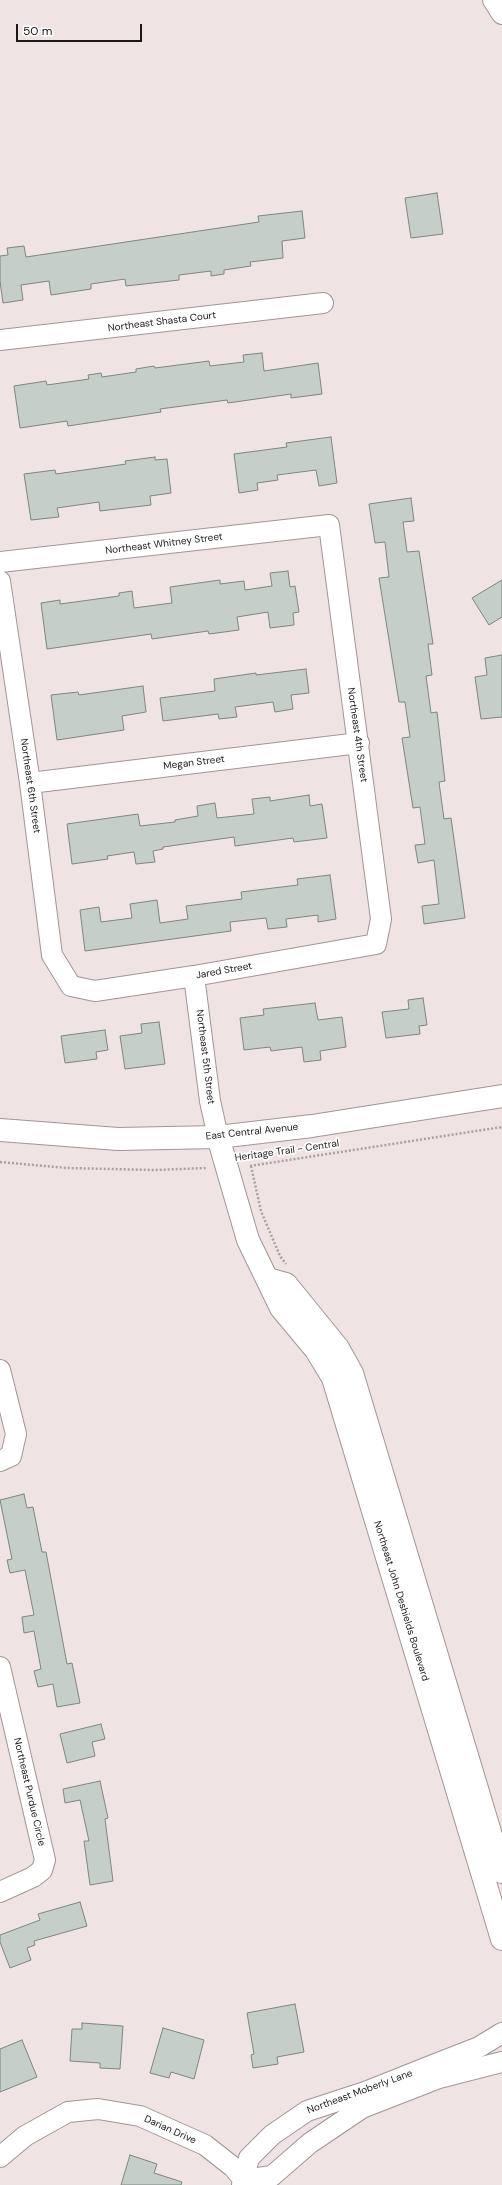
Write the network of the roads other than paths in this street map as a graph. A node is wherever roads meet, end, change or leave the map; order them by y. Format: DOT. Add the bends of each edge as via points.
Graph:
graph roads {
  1 [pos="493,0"];
  2 [pos="502,14"];
  3 [pos="323,303"];
  4 [pos="0,340"];
  5 [pos="328,525"];
  6 [pos="0,562"];
  7 [pos="0,581"];
  8 [pos="359,743"];
  9 [pos="30,783"];
  10 [pos="376,944"];
  11 [pos="194,976"];
  12 [pos="71,986"];
  13 [pos="502,1096"];
  14 [pos="0,1130"];
  15 [pos="218,1137"];
  16 [pos="268,1279"];
  17 [pos="0,1370"];
  18 [pos="0,1461"];
  19 [pos="0,1667"];
  20 [pos="502,1872"];
  21 [pos="0,1892"];
  22 [pos="502,1939"];
  23 [pos="502,2033"];
  24 [pos="502,2062"];
  25 [pos="0,2157"];
  26 [pos="243,2182"];
  1 -- 2 [label="street"];
  3 -- 4 [label="street, Northeast Shasta Court"];
  5 -- 6 [label="street, Northeast Whitney Street"];
  5 -- 8 [label="street, Northeast 4th Street"];
  7 -- 9 [label="street, Northeast 6th Street"];
  8 -- 9 [label="street, Megan Street"];
  8 -- 10 [label="street, Northeast 4th Street" via="380,919"];
  9 -- 12 [label="street, Northeast 6th Street" via="52,955"];
  10 -- 11 [label="street, Jared Street"];
  11 -- 12 [label="street, Jared Street" via="96,991"];
  11 -- 15 [label="street, Northeast 5th Street" via="210,1100"];
  13 -- 15 [label="street, East Central Avenue" via="312,1126"];
  14 -- 15 [label="street, East Central Avenue" via="118,1139"];
  15 -- 16 [label="street, Northeast John Deshields Boulevard" via="248,1240"];
  16 -- 20 [label="street, Northeast John Deshields Boulevard" via="286,1284 338,1348 352,1373"];
  16 -- 22 [label="street, Northeast John Deshields Boulevard" via="281,1308 316,1350 333,1378"];
  17 -- 18 [label="street" via="16,1434 11,1456"];
  19 -- 21 [label="street, Northeast Purdue Circle" via="45,1860 42,1870 33,1877"];
  23 -- 26 [label="street, Northeast Moberly Lane" via="479,2047 365,2092 307,2111 272,2135 249,2158"];
  24 -- 26 [label="street, Northeast Moberly Lane" via="439,2078 362,2108 310,2144 272,2176"];
  25 -- 26 [label="street, Darian Drive" via="25,2136 68,2112 98,2109 140,2116 205,2145 233,2167"];
}
